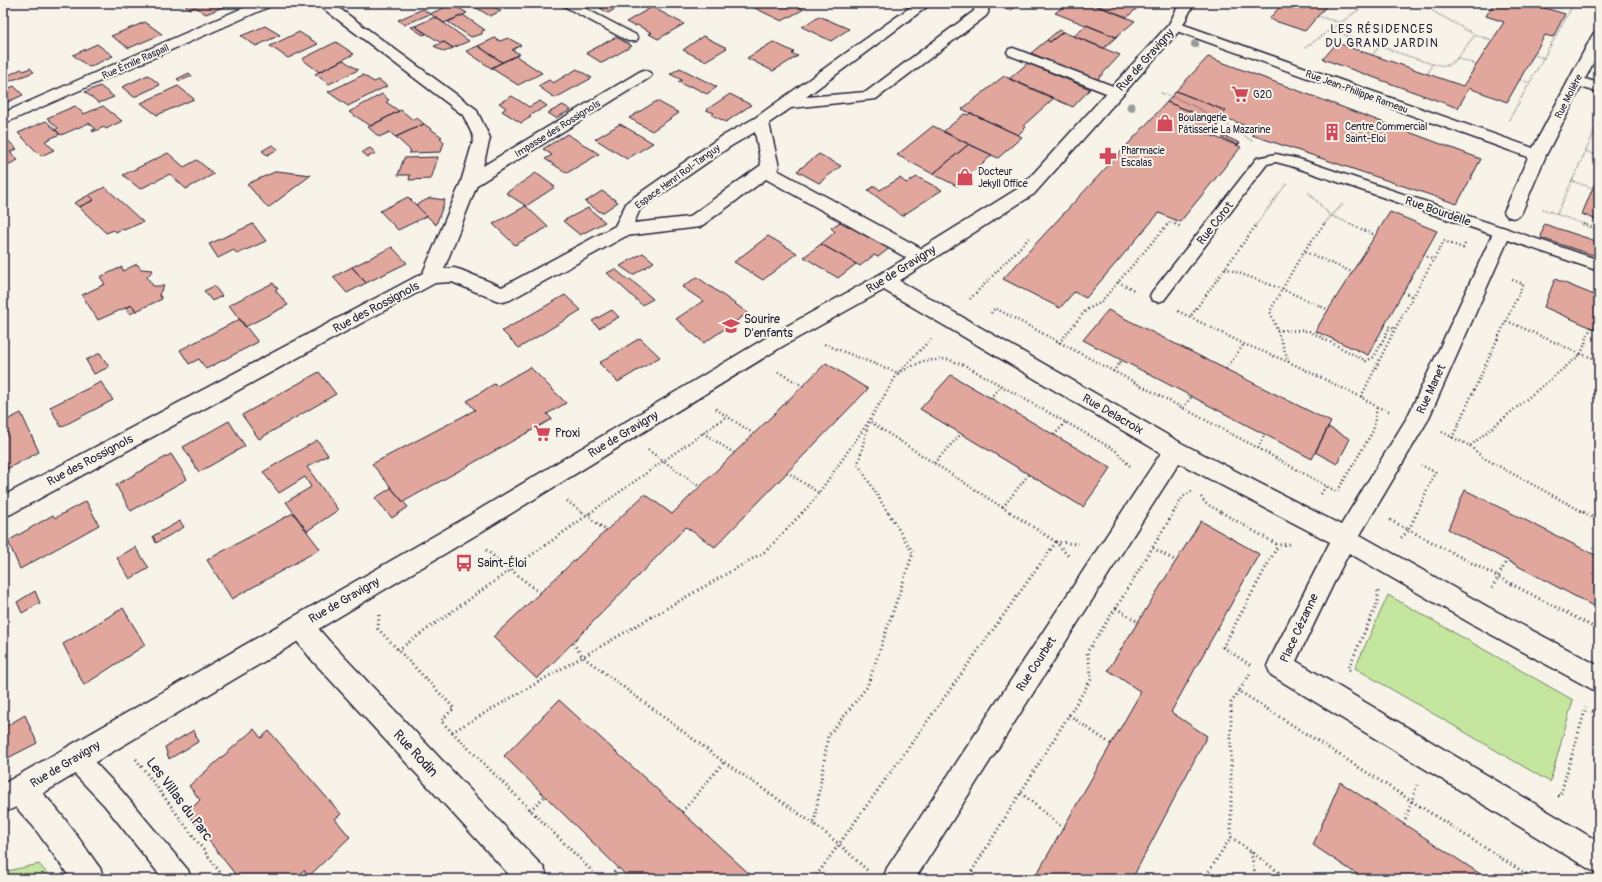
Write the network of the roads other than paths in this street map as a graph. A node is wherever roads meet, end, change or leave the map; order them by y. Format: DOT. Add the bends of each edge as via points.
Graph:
graph roads {
  1 [pos="266,3"];
  2 [pos="323,3"];
  3 [pos="566,3"];
  4 [pos="925,3"];
  5 [pos="982,3"];
  6 [pos="1187,3"];
  7 [pos="1176,26"];
  8 [pos="1599,36"];
  9 [pos="632,38"];
  10 [pos="1013,52"];
  11 [pos="644,75"];
  12 [pos="1576,81"];
  13 [pos="1599,88"];
  14 [pos="1116,92"];
  15 [pos="786,103"];
  16 [pos="3,119"];
  17 [pos="761,121"];
  18 [pos="1538,155"];
  19 [pos="1276,158"];
  20 [pos="764,171"];
  21 [pos="470,182"];
  22 [pos="1515,206"];
  23 [pos="622,230"];
  24 [pos="1502,233"];
  25 [pos="921,257"];
  26 [pos="1599,266"];
  27 [pos="431,277"];
  28 [pos="884,281"];
  29 [pos="1158,296"];
  30 [pos="1175,450"];
  31 [pos="3,507"];
  32 [pos="1346,539"];
  33 [pos="300,626"];
  34 [pos="1599,680"];
  35 [pos="75,758"];
  36 [pos="11,795"];
  37 [pos="1599,859"];
  38 [pos="89,879"];
  39 [pos="179,879"];
  40 [pos="533,879"];
  41 [pos="898,879"];
  1 -- 16 [label="street, Rue Émile Raspail"];
  2 -- 21 [label="street, Rue des Rossignols" via="470,112 482,138"];
  3 -- 9 [label="lane"];
  4 -- 15 [label="street, Espace Henri Rol-Tanguy"];
  5 -- 15 [label="street" via="981,13 870,96"];
  6 -- 7 [label="street, Rue de Gravigny"];
  7 -- 14 [label="street, Rue de Gravigny"];
  7 -- 18 [label="street, Rue Jean-Philippe Rameau"];
  8 -- 12 [label="street, Rue Molière"];
  10 -- 14 [label="lane"];
  11 -- 21 [label="street, Impasse des Rossignols"];
  12 -- 13 [label="street"];
  12 -- 18 [label="street, Rue Molière"];
  14 -- 25 [label="street, Rue de Gravigny" via="1028,190"];
  15 -- 17 [label="street, Espace Henri Rol-Tanguy"];
  17 -- 20 [label="street" via="770,166"];
  17 -- 23 [label="street, Espace Henri Rol-Tanguy" via="725,142 633,206"];
  18 -- 22 [label="street"];
  19 -- 24 [label="lane, Rue Bourdelle"];
  19 -- 29 [label="lane, Rue Corot" via="1262,161"];
  20 -- 23 [label="street, Espace Henri Rol-Tanguy" via="694,223"];
  20 -- 25 [label="street"];
  21 -- 27 [label="street, Rue des Rossignols"];
  23 -- 27 [label="street" via="504,295 454,276"];
  24 -- 26 [label="lane, Rue Bourdelle"];
  24 -- 32 [label="street, Rue Manet" via="1416,420"];
  25 -- 28 [label="street, Rue de Gravigny"];
  27 -- 31 [label="street, Rue des Rossignols"];
  28 -- 30 [label="street, Rue Delacroix"];
  28 -- 33 [label="street, Rue de Gravigny" via="776,341 468,528"];
  30 -- 32 [label="street, Rue Delacroix"];
  30 -- 41 [label="street, Rue Courbet"];
  32 -- 34 [label="street"];
  32 -- 37 [label="street, Place Cézanne" via="1331,562 1280,666"];
  33 -- 35 [label="street, Rue de Gravigny"];
  33 -- 40 [label="street, Rue Rodin"];
  35 -- 36 [label="street, Rue de Gravigny"];
  35 -- 39 [label="lane" via="113,798"];
  36 -- 38 [label="street" via="43,816"];
}
